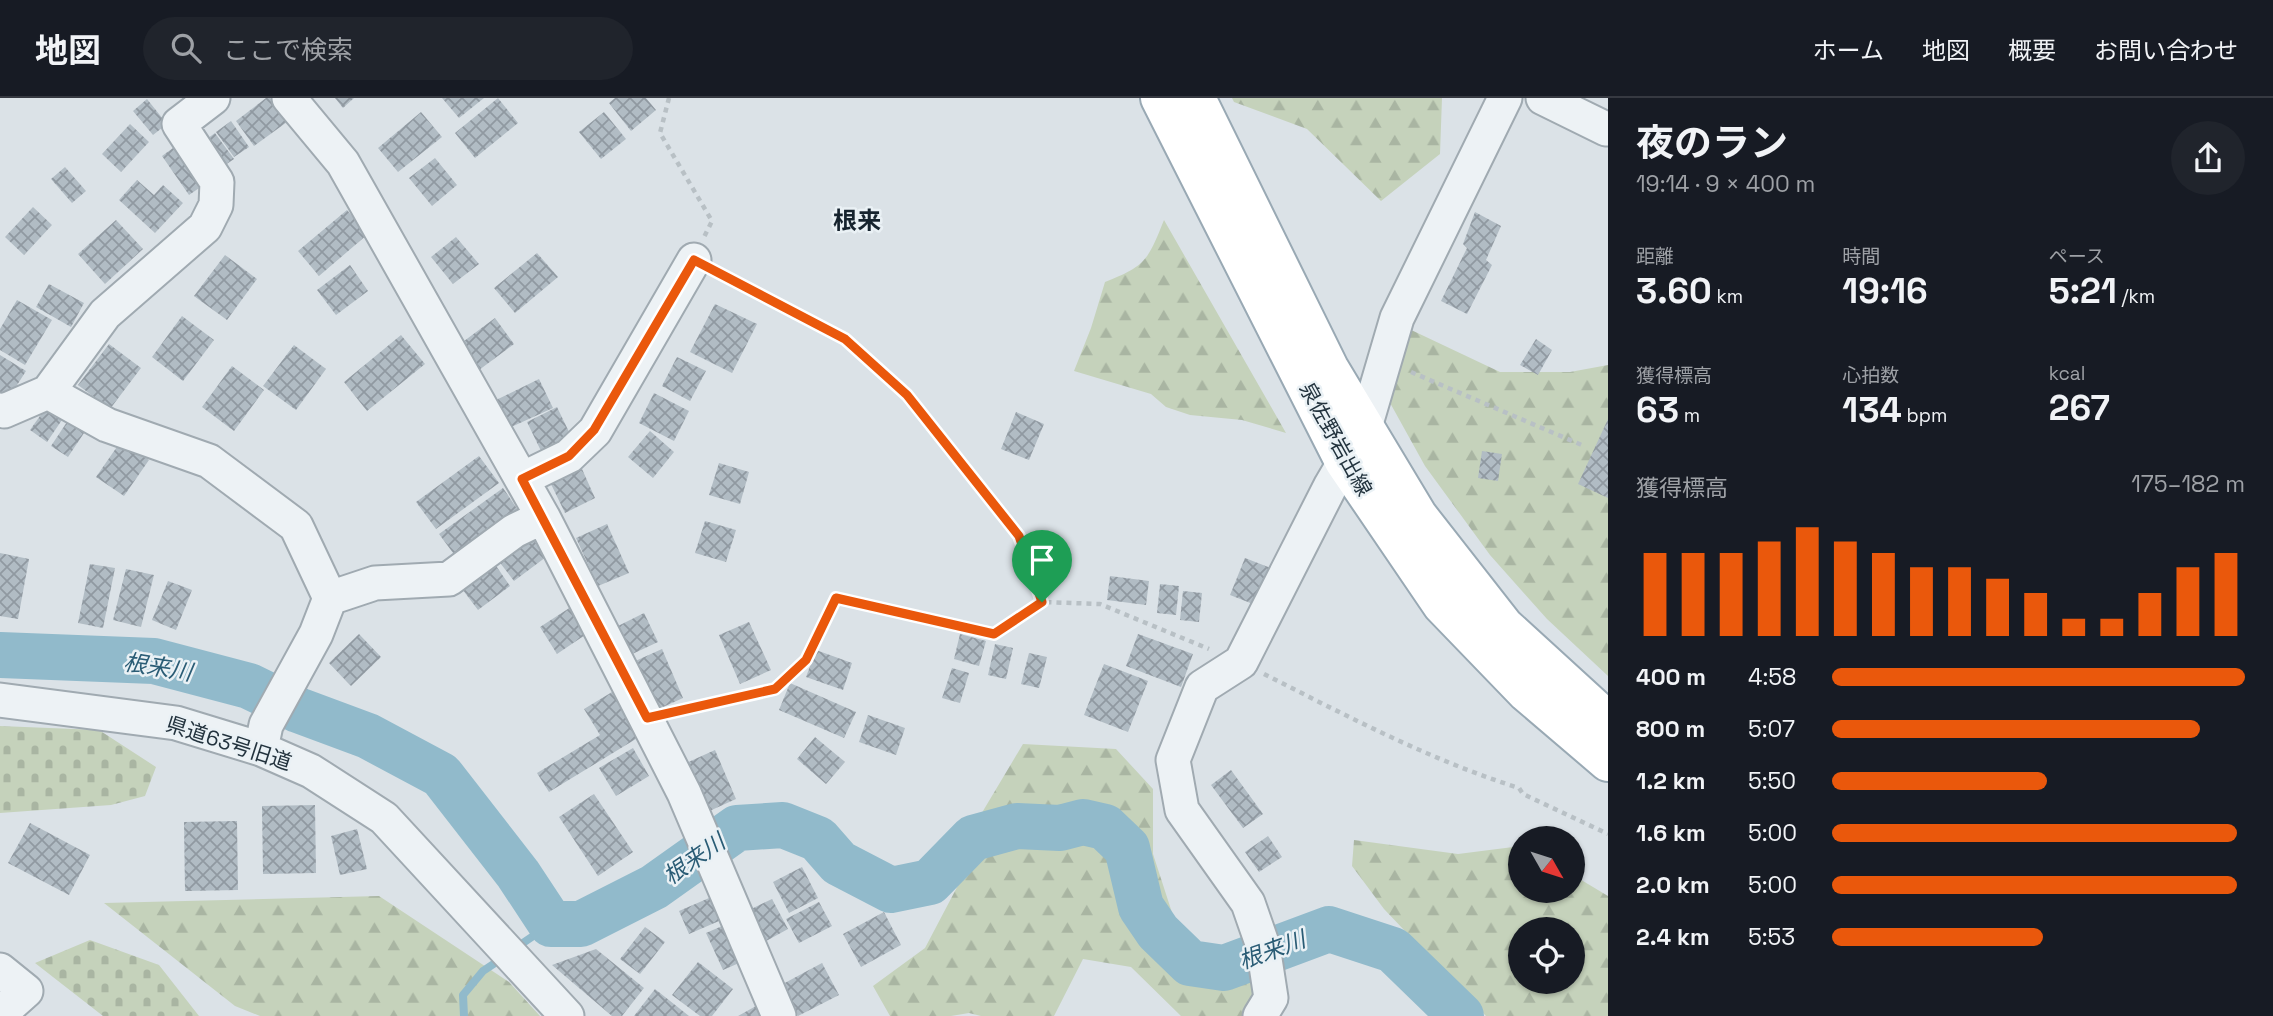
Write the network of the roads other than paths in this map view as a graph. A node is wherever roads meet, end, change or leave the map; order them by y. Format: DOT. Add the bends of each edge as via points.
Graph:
graph roads {
  1 [pos="214,98"];
  2 [pos="289,98"];
  3 [pos="1160,98"];
  4 [pos="1196,98"];
  5 [pos="1505,98"];
  6 [pos="1543,98"];
  7 [pos="1606,129"];
  8 [pos="694,260"];
  9 [pos="48,392"];
  10 [pos="0,410"];
  11 [pos="1365,427"];
  12 [pos="1344,461"];
  13 [pos="522,479"];
  14 [pos="543,517"];
  15 [pos="330,598"];
  16 [pos="0,700"];
  17 [pos="1608,721"];
  18 [pos="264,737"];
  19 [pos="1608,762"];
  20 [pos="0,970"];
  21 [pos="0,1014"];
  22 [pos="567,1016"];
  23 [pos="779,1016"];
  24 [pos="1260,1016"];
  1 -- 9 [label="street" via="179,124 217,182 216,205 205,227 105,314"];
  2 -- 13 [label="street" via="343,163"];
  3 -- 12 [label="main road, 泉佐野岩出線"];
  4 -- 11 [label="main road, 泉佐野岩出線" via="1329,368"];
  5 -- 11 [label="street" via="1397,318"];
  6 -- 7 [label="street"];
  8 -- 13 [label="street" via="594,430 569,456"];
  9 -- 10 [label="street"];
  9 -- 15 [label="street" via="107,425 209,461 296,526"];
  11 -- 12 [label="street"];
  11 -- 17 [label="main road, 泉佐野岩出線" via="1418,516 1504,626"];
  12 -- 19 [label="main road, 泉佐野岩出線" via="1442,605 1526,692"];
  12 -- 24 [label="street" via="1241,662 1202,687 1173,760 1182,810 1248,903 1263,946 1272,998"];
  13 -- 14 [label="street"];
  14 -- 15 [label="street" via="514,531 449,579 375,583"];
  14 -- 23 [label="street" via="684,793"];
  15 -- 18 [label="street"];
  16 -- 18 [label="street, 県道63号旧道"];
  18 -- 22 [label="street, 県道63号旧道" via="384,818"];
  20 -- 21 [label="street" via="26,991"];
}
